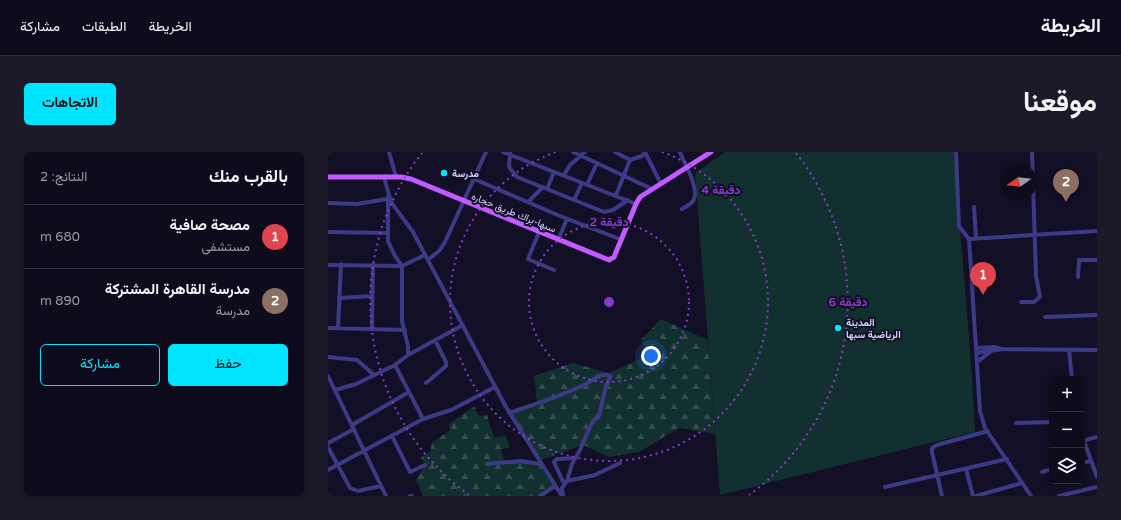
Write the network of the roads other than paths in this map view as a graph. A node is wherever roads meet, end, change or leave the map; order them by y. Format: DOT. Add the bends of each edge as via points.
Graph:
graph roads {
  1 [pos="389,152"];
  2 [pos="486,152"];
  3 [pos="503,152"];
  4 [pos="573,152"];
  5 [pos="585,152"];
  6 [pos="615,152"];
  7 [pos="645,152"];
  8 [pos="680,152"];
  9 [pos="712,152"];
  10 [pos="956,152"];
  11 [pos="1032,152"];
  12 [pos="510,153"];
  13 [pos="581,155"];
  14 [pos="630,160"];
  15 [pos="596,163"];
  16 [pos="687,169"];
  17 [pos="554,172"];
  18 [pos="564,175"];
  19 [pos="624,176"];
  20 [pos="328,177"];
  21 [pos="396,177"];
  22 [pos="384,178"];
  23 [pos="474,179"];
  24 [pos="582,183"];
  25 [pos="661,184"];
  26 [pos="587,185"];
  27 [pos="545,188"];
  28 [pos="652,189"];
  29 [pos="616,195"];
  30 [pos="388,197"];
  31 [pos="574,200"];
  32 [pos="628,200"];
  33 [pos="464,201"];
  34 [pos="528,202"];
  35 [pos="328,203"];
  36 [pos="636,204"];
  37 [pos="974,207"];
  38 [pos="682,209"];
  39 [pos="567,219"];
  40 [pos="1097,231"];
  41 [pos="328,232"];
  42 [pos="539,232"];
  43 [pos="388,233"];
  44 [pos="1035,235"];
  45 [pos="976,238"];
  46 [pos="969,239"];
  47 [pos="558,240"];
  48 [pos="622,240"];
  49 [pos="425,255"];
  50 [pos="428,260"];
  51 [pos="1097,260"];
  52 [pos="341,264"];
  53 [pos="328,265"];
  54 [pos="373,265"];
  55 [pos="402,266"];
  56 [pos="554,270"];
  57 [pos="1078,277"];
  58 [pos="372,296"];
  59 [pos="339,298"];
  60 [pos="1021,302"];
  61 [pos="1097,315"];
  62 [pos="1045,317"];
  63 [pos="463,325"];
  64 [pos="328,328"];
  65 [pos="338,328"];
  66 [pos="372,329"];
  67 [pos="405,330"];
  68 [pos="435,340"];
  69 [pos="1002,349"];
  70 [pos="1069,350"];
  71 [pos="1097,350"];
  72 [pos="977,351"];
  73 [pos="992,351"];
  74 [pos="408,355"];
  75 [pos="328,357"];
  76 [pos="978,362"];
  77 [pos="395,365"];
  78 [pos="374,375"];
  79 [pos="328,376"];
  80 [pos="1072,376"];
  81 [pos="426,383"];
  82 [pos="495,387"];
  83 [pos="335,390"];
  84 [pos="409,392"];
  85 [pos="509,413"];
  86 [pos="423,419"];
  87 [pos="1049,422"];
  88 [pos="1016,423"];
  89 [pos="353,427"];
  90 [pos="988,431"];
  91 [pos="392,436"];
  92 [pos="1097,438"];
  93 [pos="1085,441"];
  94 [pos="328,443"];
  95 [pos="1085,446"];
  96 [pos="328,447"];
  97 [pos="364,451"];
  98 [pos="575,458"];
  99 [pos="1006,459"];
  100 [pos="1091,461"];
  101 [pos="1085,462"];
  102 [pos="620,463"];
  103 [pos="487,464"];
  104 [pos="540,464"];
  105 [pos="338,465"];
  106 [pos="425,465"];
  107 [pos="966,469"];
  108 [pos="328,470"];
  109 [pos="1049,470"];
  110 [pos="1042,472"];
  111 [pos="937,475"];
  112 [pos="1097,477"];
  113 [pos="565,482"];
  114 [pos="1022,482"];
  115 [pos="381,486"];
  116 [pos="555,486"];
  117 [pos="885,487"];
  118 [pos="1097,487"];
  119 [pos="386,496"];
  120 [pos="540,496"];
  121 [pos="562,496"];
  122 [pos="942,496"];
  123 [pos="973,496"];
  124 [pos="976,496"];
  125 [pos="1031,496"];
  126 [pos="1058,496"];
  1 -- 21 [label="street"];
  2 -- 23 [label="street"];
  3 -- 12 [label="street"];
  4 -- 13 [label="street"];
  5 -- 13 [label="street"];
  6 -- 14 [label="street"];
  7 -- 14 [label="street"];
  7 -- 25 [label="street"];
  8 -- 16 [label="street"];
  9 -- 16 [label="main road, سبها-براك طريق حجاره"];
  10 -- 46 [label="street" via="959,226"];
  11 -- 44 [label="street"];
  12 -- 17 [label="street"];
  12 -- 27 [label="street" via="509,167 514,175"];
  13 -- 15 [label="street"];
  13 -- 18 [label="street"];
  14 -- 19 [label="street"];
  15 -- 19 [label="street"];
  15 -- 26 [label="street"];
  16 -- 25 [label="main road, سبها-براك طريق حجاره"];
  16 -- 38 [label="street" via="695,195 692,203"];
  17 -- 18 [label="street"];
  17 -- 27 [label="street"];
  18 -- 24 [label="street"];
  19 -- 28 [label="street"];
  19 -- 29 [label="street"];
  20 -- 22 [label="main road, سبها-براك طريق حجاره"];
  21 -- 22 [label="main road, سبها-براك طريق حجاره"];
  21 -- 33 [label="main road, سبها-براك طريق حجاره" via="415,180"];
  22 -- 30 [label="street"];
  23 -- 33 [label="street"];
  23 -- 34 [label="street"];
  24 -- 26 [label="street"];
  24 -- 31 [label="street"];
  25 -- 28 [label="main road, سبها-براك طريق حجاره"];
  26 -- 29 [label="street"];
  27 -- 31 [label="street"];
  27 -- 34 [label="street"];
  28 -- 36 [label="main road, سبها-براك طريق حجاره" via="640,197"];
  29 -- 32 [label="street"];
  30 -- 35 [label="street" via="357,204"];
  30 -- 43 [label="street"];
  30 -- 49 [label="street" via="411,228"];
  31 -- 32 [label="street" via="605,212"];
  32 -- 36 [label="street"];
  33 -- 42 [label="main road, سبها-براك طريق حجاره"];
  33 -- 50 [label="street" via="440,250"];
  34 -- 39 [label="street"];
  36 -- 48 [label="main road, سبها-براك طريق حجاره"];
  37 -- 45 [label="street"];
  39 -- 47 [label="street"];
  39 -- 48 [label="street"];
  40 -- 44 [label="street"];
  41 -- 43 [label="street"];
  42 -- 47 [label="main road, سبها-براك طريق حجاره"];
  42 -- 56 [label="street" via="528,259"];
  43 -- 55 [label="street" via="389,245"];
  44 -- 45 [label="street"];
  44 -- 60 [label="street" via="1036,276 1040,297 1034,302"];
  45 -- 46 [label="street"];
  46 -- 72 [label="street"];
  47 -- 48 [label="main road, سبها-براك طريق حجاره" via="608,260 613,258"];
  49 -- 50 [label="street"];
  49 -- 55 [label="street"];
  50 -- 63 [label="street"];
  51 -- 57 [label="street" via="1080,260"];
  52 -- 53 [label="street"];
  52 -- 54 [label="street"];
  52 -- 59 [label="street"];
  54 -- 55 [label="street"];
  54 -- 58 [label="street"];
  55 -- 67 [label="street" via="402,317"];
  58 -- 59 [label="street"];
  58 -- 66 [label="street"];
  59 -- 65 [label="street"];
  61 -- 62 [label="street"];
  63 -- 68 [label="street"];
  63 -- 82 [label="street"];
  64 -- 65 [label="street"];
  65 -- 66 [label="street"];
  66 -- 67 [label="street"];
  67 -- 74 [label="street"];
  68 -- 74 [label="street"];
  68 -- 81 [label="street" via="446,364"];
  69 -- 70 [label="street"];
  69 -- 72 [label="street" via="994,347"];
  69 -- 73 [label="street"];
  70 -- 71 [label="street"];
  70 -- 80 [label="street"];
  72 -- 73 [label="street"];
  72 -- 76 [label="street"];
  73 -- 76 [label="street"];
  74 -- 77 [label="street"];
  75 -- 78 [label="street" via="358,360"];
  76 -- 90 [label="street" via="980,411"];
  77 -- 78 [label="street"];
  77 -- 84 [label="street"];
  78 -- 83 [label="street"];
  79 -- 83 [label="street"];
  82 -- 85 [label="street"];
  82 -- 86 [label="street" via="451,410"];
  83 -- 89 [label="street"];
  84 -- 86 [label="street"];
  84 -- 89 [label="street"];
  85 -- 98 [label="street" via="570,391 597,377 607,374 611,376 599,416 593,421"];
  85 -- 104 [label="street"];
  86 -- 91 [label="street"];
  87 -- 88 [label="street"];
  89 -- 94 [label="street"];
  89 -- 97 [label="street"];
  90 -- 99 [label="street"];
  90 -- 111 [label="street" via="934,447 932,452"];
  91 -- 97 [label="street"];
  91 -- 106 [label="street" via="410,472"];
  92 -- 93 [label="street"];
  95 -- 100 [label="street"];
  96 -- 105 [label="street"];
  97 -- 105 [label="street"];
  97 -- 115 [label="street"];
  98 -- 113 [label="street"];
  98 -- 113 [label="street" via="557,459 554,462"];
  99 -- 107 [label="street"];
  99 -- 114 [label="street"];
  100 -- 101 [label="street"];
  100 -- 112 [label="street"];
  102 -- 113 [label="street" via="595,475"];
  103 -- 104 [label="street" via="521,461"];
  104 -- 116 [label="street"];
  105 -- 108 [label="street"];
  105 -- 115 [label="street" via="348,486 353,490"];
  107 -- 111 [label="street"];
  107 -- 123 [label="street"];
  109 -- 110 [label="street"];
  111 -- 117 [label="street"];
  111 -- 122 [label="street"];
  113 -- 121 [label="street"];
  114 -- 124 [label="street"];
  114 -- 125 [label="street"];
  115 -- 119 [label="street"];
  116 -- 120 [label="street"];
  116 -- 121 [label="street"];
  118 -- 126 [label="street"];
}
